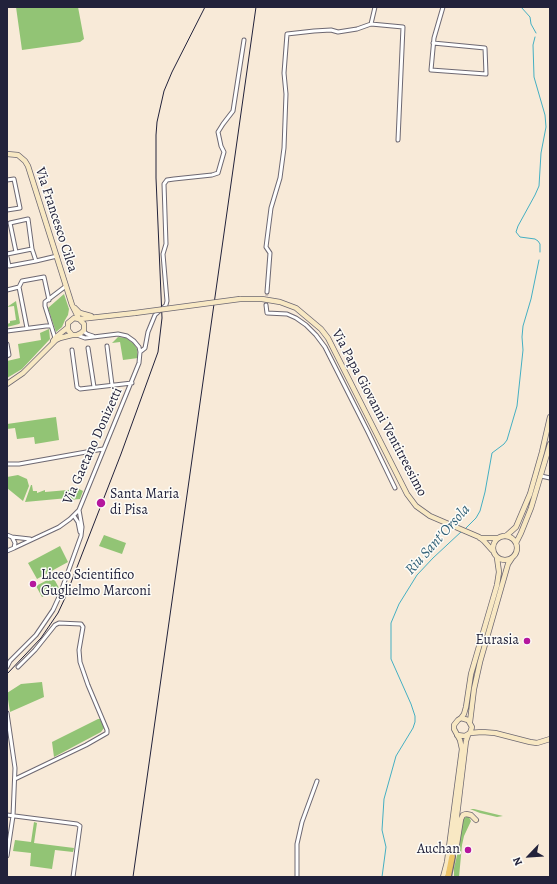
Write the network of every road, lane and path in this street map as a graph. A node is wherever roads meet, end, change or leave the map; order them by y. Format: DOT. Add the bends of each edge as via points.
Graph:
graph roads {
  1 [pos="375,7"];
  2 [pos="443,7"];
  3 [pos="371,24"];
  4 [pos="244,40"];
  5 [pos="433,43"];
  6 [pos="398,140"];
  7 [pos="7,154"];
  8 [pos="7,180"];
  9 [pos="7,210"];
  10 [pos="32,249"];
  11 [pos="16,252"];
  12 [pos="7,254"];
  13 [pos="57,256"];
  14 [pos="7,257"];
  15 [pos="36,261"];
  16 [pos="66,286"];
  17 [pos="19,288"];
  18 [pos="7,290"];
  19 [pos="267,292"];
  20 [pos="49,300"];
  21 [pos="72,305"];
  22 [pos="266,305"];
  23 [pos="95,317"];
  24 [pos="71,319"];
  25 [pos="79,319"];
  26 [pos="51,326"];
  27 [pos="27,328"];
  28 [pos="67,328"];
  29 [pos="84,329"];
  30 [pos="7,331"];
  31 [pos="74,335"];
  32 [pos="95,336"];
  33 [pos="55,338"];
  34 [pos="7,344"];
  35 [pos="106,346"];
  36 [pos="88,348"];
  37 [pos="47,349"];
  38 [pos="72,350"];
  39 [pos="140,352"];
  40 [pos="7,356"];
  41 [pos="132,383"];
  42 [pos="7,384"];
  43 [pos="112,385"];
  44 [pos="94,387"];
  45 [pos="550,417"];
  46 [pos="375,431"];
  47 [pos="368,432"];
  48 [pos="550,444"];
  49 [pos="103,449"];
  50 [pos="7,464"];
  51 [pos="541,476"];
  52 [pos="550,478"];
  53 [pos="395,488"];
  54 [pos="79,510"];
  55 [pos="74,516"];
  56 [pos="9,535"];
  57 [pos="81,536"];
  58 [pos="506,536"];
  59 [pos="479,538"];
  60 [pos="498,538"];
  61 [pos="30,539"];
  62 [pos="516,543"];
  63 [pos="14,548"];
  64 [pos="492,550"];
  65 [pos="7,551"];
  66 [pos="497,558"];
  67 [pos="512,558"];
  68 [pos="7,667"];
  69 [pos="18,667"];
  70 [pos="7,713"];
  71 [pos="461,718"];
  72 [pos="470,722"];
  73 [pos="472,727"];
  74 [pos="482,732"];
  75 [pos="469,734"];
  76 [pos="457,735"];
  77 [pos="550,739"];
  78 [pos="15,779"];
  79 [pos="317,781"];
  80 [pos="7,815"];
  81 [pos="13,816"];
  82 [pos="476,820"];
  83 [pos="452,854"];
  84 [pos="7,856"];
  85 [pos="446,862"];
  86 [pos="73,877"];
  87 [pos="297,877"];
  88 [pos="443,877"];
  89 [pos="448,877"];
  90 [pos="453,877"];
  1 -- 3 [label="street"];
  2 -- 5 [label="street"];
  3 -- 6 [label="street" via="403,27"];
  3 -- 19 [label="street" via="357,30 288,34 284,73 284,148 280,178 271,208 266,247 270,253"];
  4 -- 39 [label="street, Via Gaetano Donizetti" via="233,111 218,132 224,152 218,173 212,176 174,178 164,184 166,244 163,254 167,301 155,315 145,348"];
  5 -- 5 [label="street" via="431,70 486,74 485,48"];
  7 -- 13 [label="main road, Via Francesco Cilea" via="18,154 28,166"];
  8 -- 9 [label="street" via="14,179 20,208"];
  10 -- 11 [label="street"];
  10 -- 11 [label="street" via="28,219 10,222"];
  10 -- 15 [label="street"];
  11 -- 12 [label="street"];
  13 -- 15 [label="street"];
  13 -- 16 [label="main road, Via Francesco Cilea"];
  14 -- 15 [label="street" via="9,266"];
  16 -- 20 [label="street"];
  16 -- 21 [label="main road, Via Francesco Cilea"];
  17 -- 18 [label="street"];
  17 -- 20 [label="street" via="22,281 44,277"];
  17 -- 27 [label="street"];
  20 -- 26 [label="street" via="45,302 45,306"];
  21 -- 23 [label="main road" via="80,313"];
  21 -- 24 [label="main road, Via Francesco Cilea"];
  21 -- 25 [label="main road, Via Francesco Cilea"];
  22 -- 47 [label="street" via="267,313 287,314 316,334"];
  23 -- 25 [label="main road, Via Papa Giovanni Ventitreesimo"];
  23 -- 29 [label="main road"];
  23 -- 46 [label="main road, Via Papa Giovanni Ventitreesimo, bridge" via="240,299 262,299 296,308 313,321 328,338"];
  24 -- 25 [label="main road"];
  24 -- 28 [label="main road"];
  25 -- 29 [label="main road"];
  26 -- 27 [label="street"];
  26 -- 33 [label="street"];
  27 -- 30 [label="street"];
  28 -- 31 [label="main road"];
  28 -- 33 [label="main road"];
  29 -- 31 [label="main road"];
  29 -- 32 [label="street" via="87,334"];
  31 -- 32 [label="street" via="85,338"];
  31 -- 37 [label="main road" via="60,338"];
  32 -- 39 [label="street" via="123,334 134,340"];
  33 -- 37 [label="main road"];
  34 -- 40 [label="street"];
  35 -- 43 [label="street, Via Gaetano Donizetti"];
  36 -- 44 [label="street, Via Gaetano Donizetti"];
  37 -- 42 [label="main road" via="23,373"];
  38 -- 44 [label="street, Via Gaetano Donizetti" via="77,387"];
  39 -- 41 [label="street, Via Gaetano Donizetti"];
  41 -- 43 [label="street, Via Gaetano Donizetti"];
  41 -- 49 [label="street, Via Gaetano Donizetti"];
  43 -- 44 [label="street, Via Gaetano Donizetti"];
  45 -- 58 [label="main road" via="530,494 516,527"];
  46 -- 47 [label="street"];
  46 -- 59 [label="main road, Via Papa Giovanni Ventitreesimo" via="407,494 416,506 430,516"];
  47 -- 53 [label="street"];
  48 -- 51 [label="main road"];
  49 -- 50 [label="street"];
  49 -- 54 [label="street, Via Gaetano Donizetti"];
  51 -- 52 [label="street"];
  51 -- 62 [label="main road" via="526,522"];
  54 -- 55 [label="street, Via Gaetano Donizetti"];
  54 -- 57 [label="street"];
  55 -- 57 [label="street"];
  55 -- 61 [label="street, Via Gaetano Donizetti" via="59,527"];
  56 -- 61 [label="street, Via Gaetano Donizetti"];
  56 -- 63 [label="street, Via Gaetano Donizetti" via="15,543"];
  57 -- 68 [label="street" via="53,610 36,635"];
  58 -- 60 [label="main road"];
  58 -- 62 [label="main road"];
  59 -- 60 [label="main road, Via Papa Giovanni Ventitreesimo"];
  59 -- 64 [label="main road, Via Papa Giovanni Ventitreesimo"];
  60 -- 64 [label="main road"];
  61 -- 63 [label="street, Via Gaetano Donizetti"];
  62 -- 67 [label="main road" via="516,552"];
  63 -- 65 [label="street, Via Gaetano Donizetti"];
  64 -- 66 [label="main road"];
  66 -- 67 [label="main road"];
  66 -- 71 [label="main road" via="498,585"];
  67 -- 72 [label="main road" via="508,564 480,662"];
  69 -- 78 [label="street" via="55,624 81,624 83,627 79,650 80,662 108,730 86,745"];
  70 -- 78 [label="street" via="16,768"];
  71 -- 72 [label="main road"];
  71 -- 76 [label="main road" via="454,725"];
  72 -- 73 [label="main road"];
  73 -- 74 [label="main road"];
  73 -- 75 [label="main road"];
  74 -- 75 [label="main road"];
  74 -- 77 [label="main road" via="537,743"];
  75 -- 76 [label="main road"];
  75 -- 83 [label="main road" via="466,740"];
  76 -- 85 [label="main road" via="462,749"];
  78 -- 81 [label="street"];
  79 -- 87 [label="street" via="296,844"];
  80 -- 81 [label="street"];
  81 -- 84 [label="street"];
  81 -- 86 [label="street" via="80,826"];
  82 -- 83 [label="main road" via="471,815 463,815 457,844"];
  83 -- 89 [label="highway"];
  83 -- 90 [label="highway"];
  85 -- 88 [label="main road"];
  85 -- 89 [label="highway"];
}
